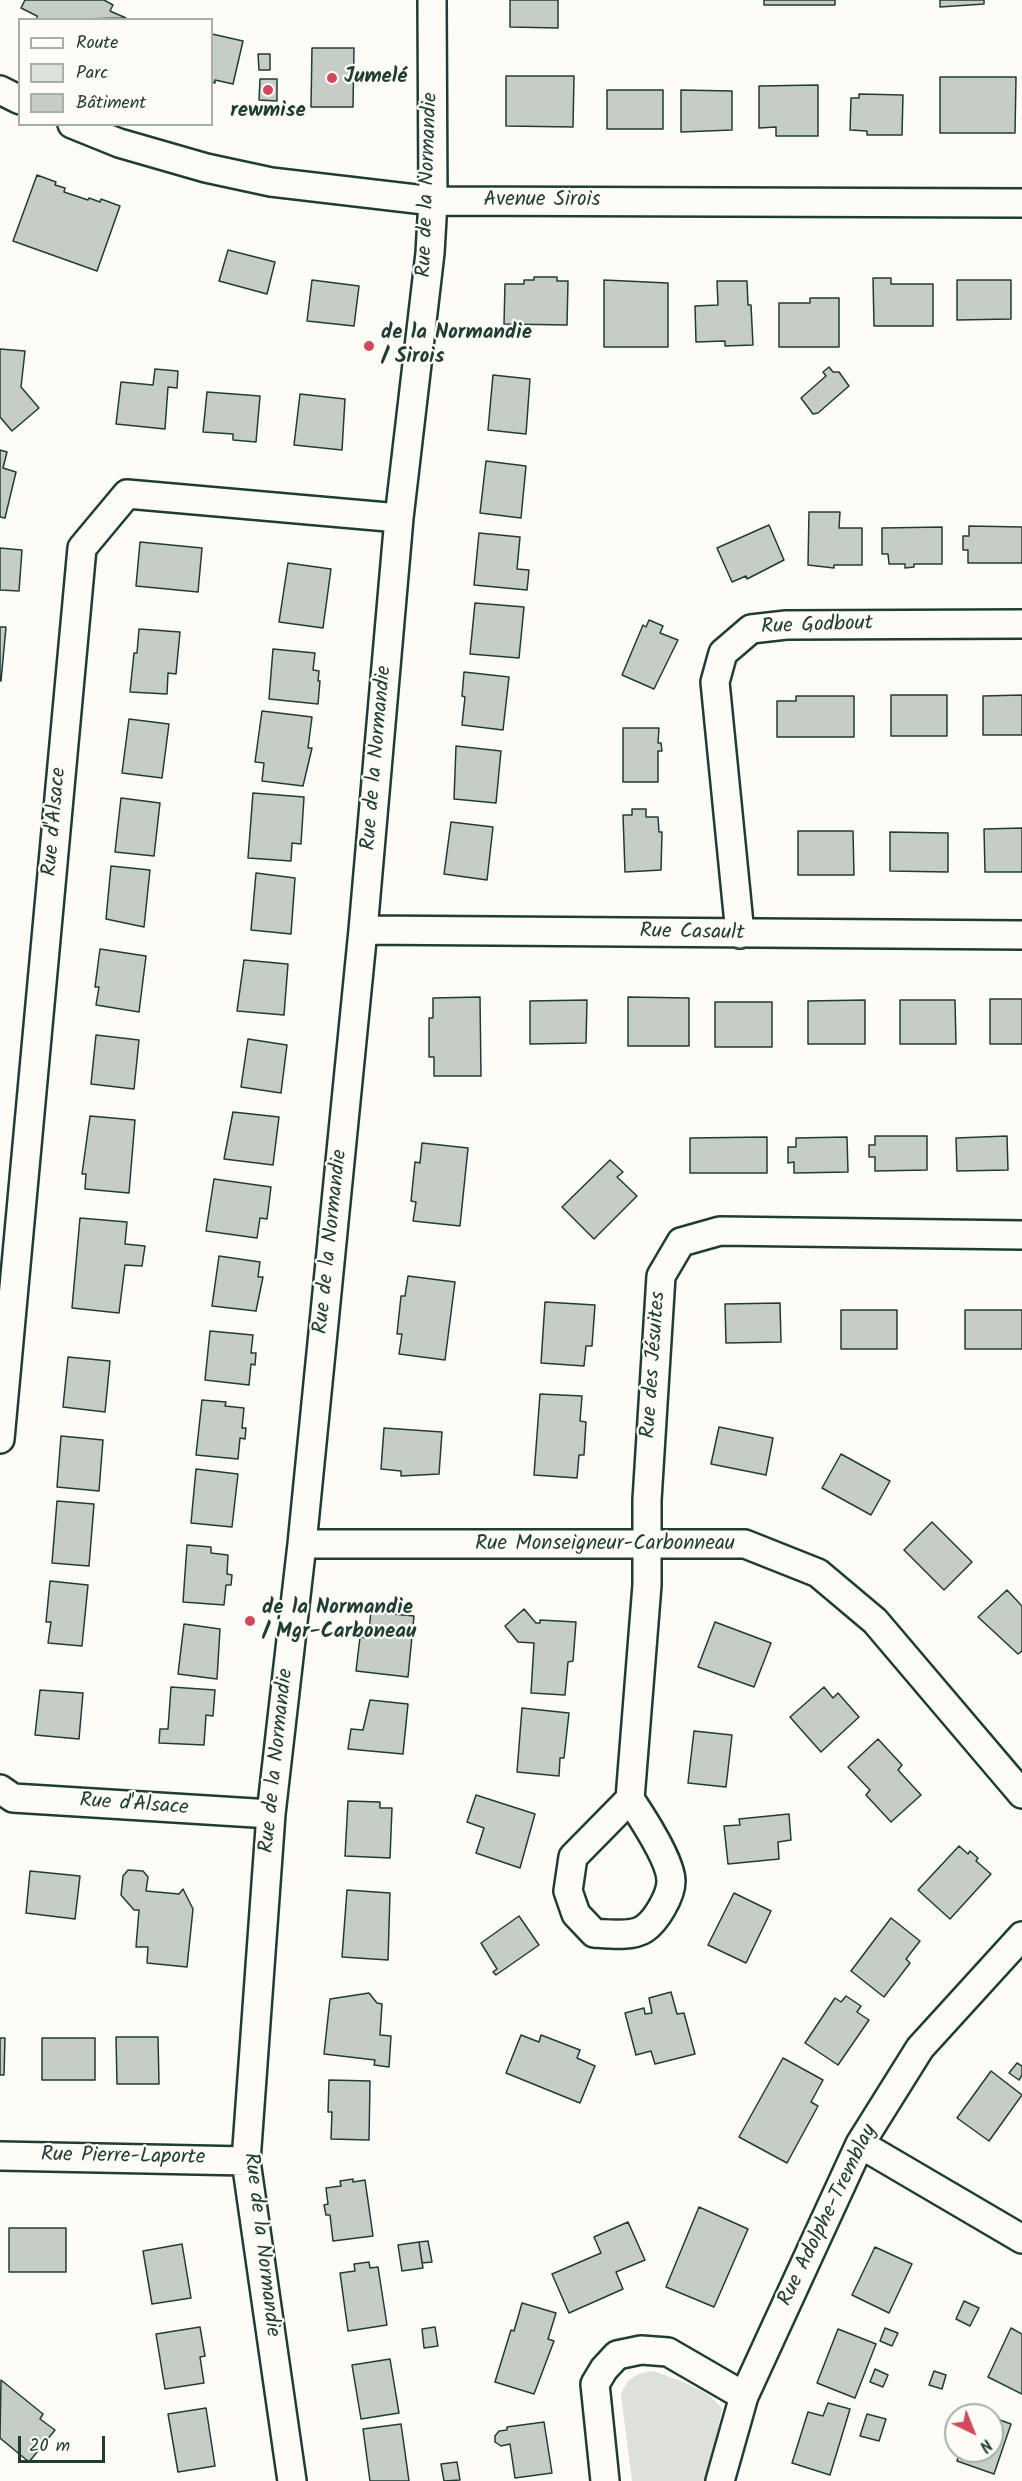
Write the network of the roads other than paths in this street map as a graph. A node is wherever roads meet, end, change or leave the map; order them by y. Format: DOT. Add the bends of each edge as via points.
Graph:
graph roads {
  1 [pos="432,0"];
  2 [pos="0,90"];
  3 [pos="18,99"];
  4 [pos="77,126"];
  5 [pos="433,201"];
  6 [pos="1022,204"];
  7 [pos="399,518"];
  8 [pos="1022,624"];
  9 [pos="363,930"];
  10 [pos="740,934"];
  11 [pos="1022,935"];
  12 [pos="1022,1235"];
  13 [pos="0,1439"];
  14 [pos="302,1544"];
  15 [pos="649,1544"];
  16 [pos="0,1790"];
  17 [pos="1022,1794"];
  18 [pos="630,1799"];
  19 [pos="271,1814"];
  20 [pos="1022,1936"];
  21 [pos="860,2144"];
  22 [pos="0,2156"];
  23 [pos="246,2161"];
  24 [pos="1022,2239"];
  25 [pos="744,2396"];
  26 [pos="292,2481"];
  27 [pos="605,2481"];
  28 [pos="720,2481"];
  1 -- 5 [label="street, Rue de la Normandie"];
  2 -- 3 [label="street"];
  4 -- 5 [label="street, Avenue Sirois" via="119,143 249,177"];
  5 -- 6 [label="street, Avenue Sirois"];
  5 -- 7 [label="street, Rue de la Normandie"];
  7 -- 9 [label="street, Rue de la Normandie"];
  7 -- 13 [label="street, Rue d'Alsace" via="127,494 82,548"];
  8 -- 10 [label="street, Rue Godbout" via="786,624 751,629 723,653 715,682"];
  9 -- 10 [label="street, Rue Casault"];
  9 -- 14 [label="street, Rue de la Normandie"];
  10 -- 11 [label="street, Rue Casault"];
  12 -- 15 [label="street, Rue des Jésuites" via="720,1231 681,1242 661,1276 646,1500"];
  14 -- 15 [label="street, Rue Monseigneur-Carbonneau"];
  14 -- 19 [label="street, Rue de la Normandie"];
  15 -- 17 [label="street, Rue Monseigneur-Carbonneau" via="745,1544 818,1573 875,1621"];
  15 -- 18 [label="street, Rue des Jésuites"];
  16 -- 19 [label="street, Rue d'Alsace" via="13,1798"];
  18 -- 18 [label="street" via="573,1857 568,1891 576,1914 594,1933 644,1929 663,1905 671,1881 655,1837"];
  19 -- 23 [label="street, Rue de la Normandie"];
  20 -- 21 [label="street, Rue Adolphe-Tremblay" via="920,2048"];
  21 -- 24 [label="street"];
  21 -- 25 [label="street, Rue Adolphe-Tremblay"];
  22 -- 23 [label="street, Rue Pierre-Laporte"];
  23 -- 26 [label="street, Rue de la Normandie"];
  25 -- 27 [label="street" via="668,2352 641,2350 617,2355 595,2384"];
  25 -- 28 [label="street, Rue Adolphe-Tremblay"];
}
